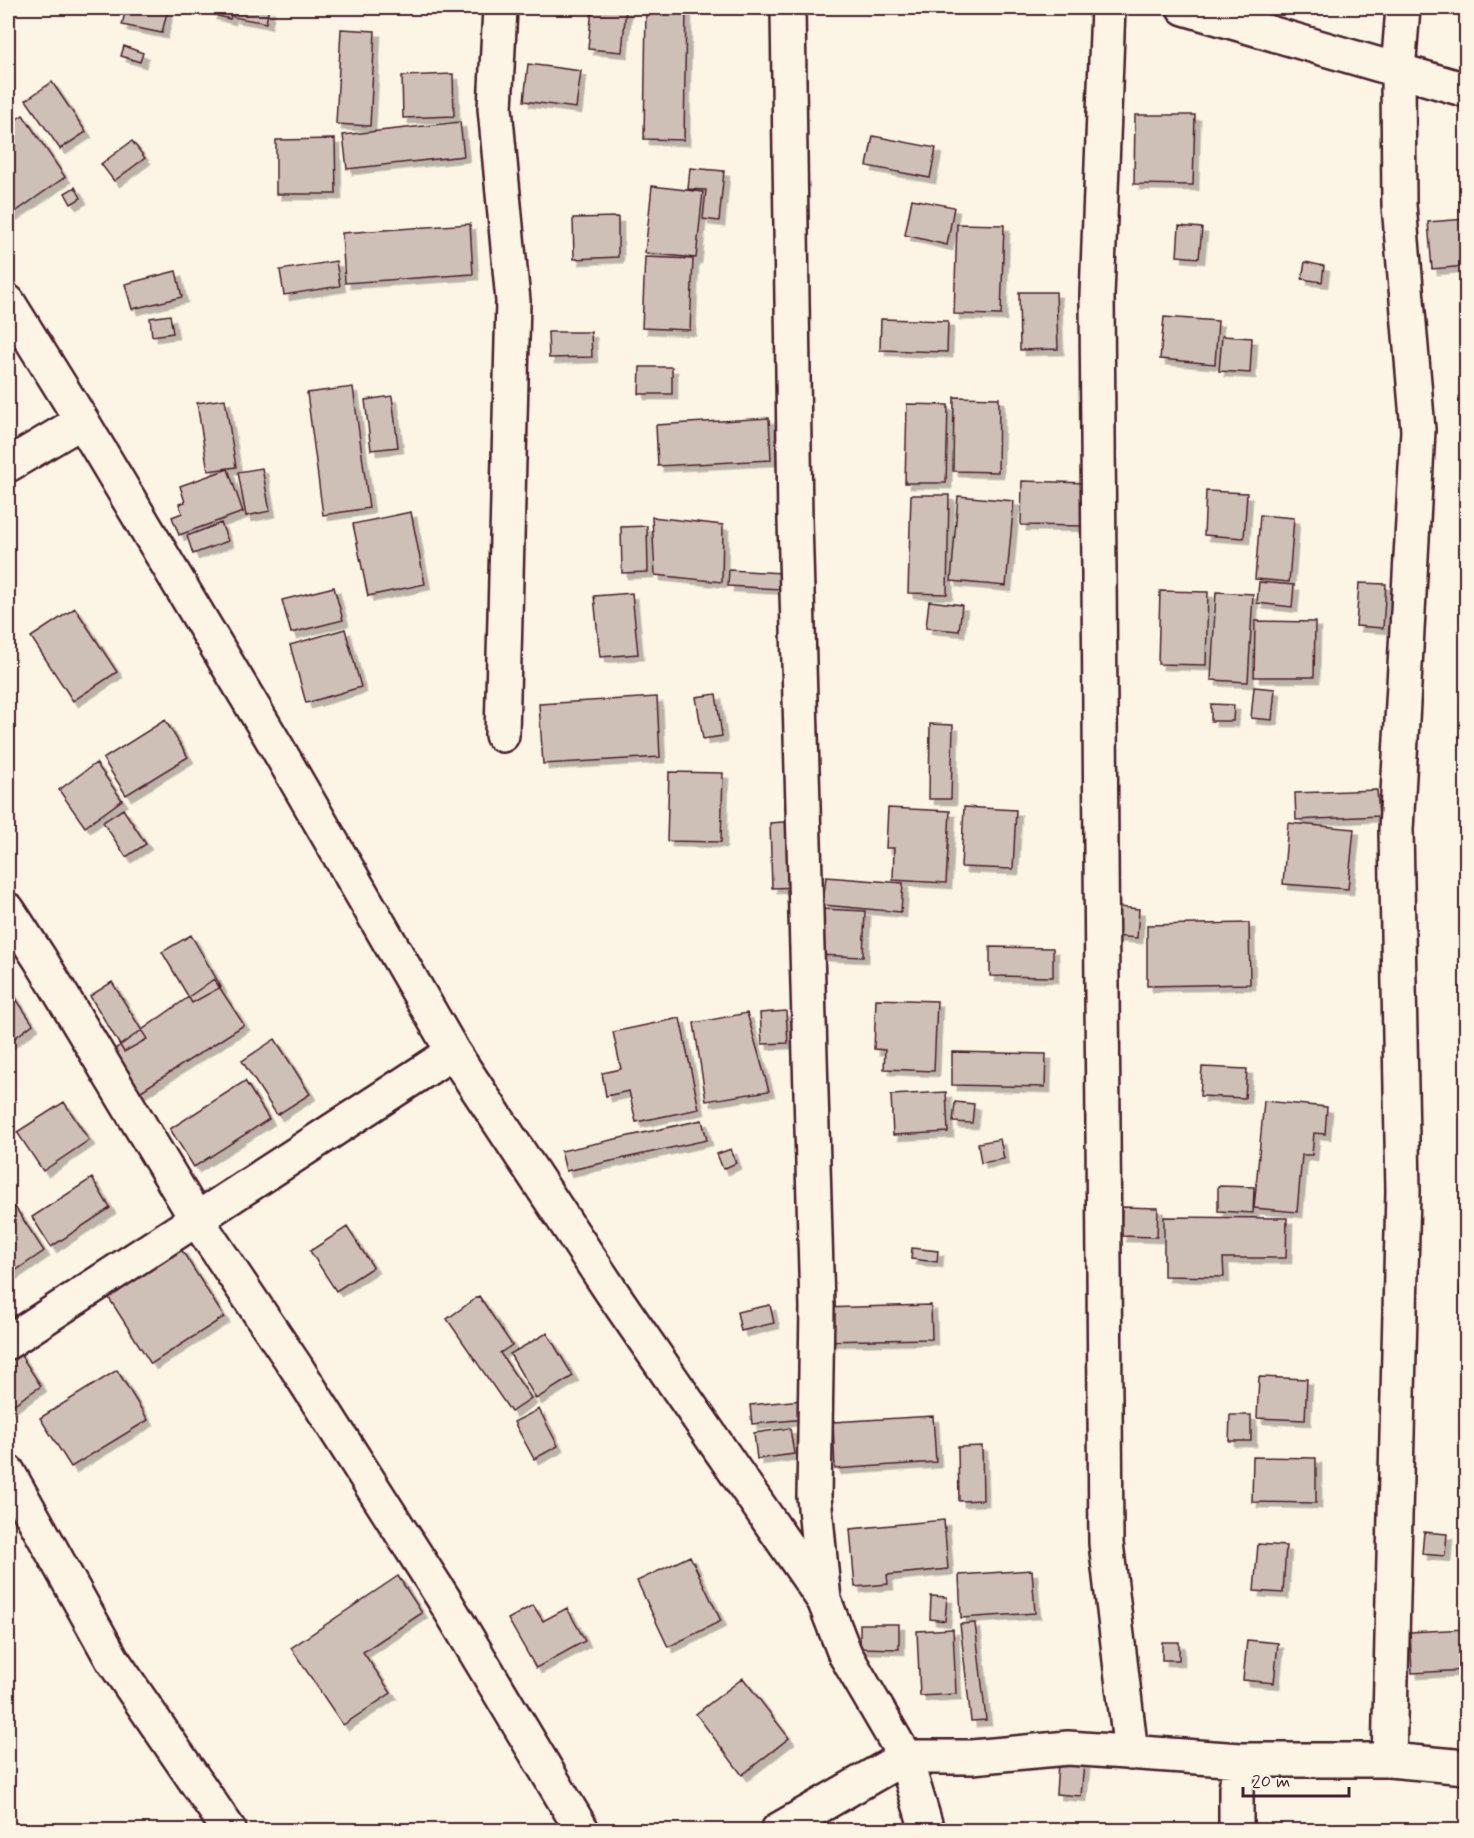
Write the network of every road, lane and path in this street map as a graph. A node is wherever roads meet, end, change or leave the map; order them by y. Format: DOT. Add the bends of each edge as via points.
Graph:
graph roads {
  1 [pos="500,8"];
  2 [pos="788,8"];
  3 [pos="1108,8"];
  4 [pos="1184,8"];
  5 [pos="1402,8"];
  6 [pos="1398,71"];
  7 [pos="1467,90"];
  8 [pos="8,302"];
  9 [pos="82,421"];
  10 [pos="8,465"];
  11 [pos="502,735"];
  12 [pos="8,910"];
  13 [pos="453,1052"];
  14 [pos="197,1220"];
  15 [pos="8,1342"];
  16 [pos="8,1472"];
  17 [pos="824,1600"];
  18 [pos="1131,1753"];
  19 [pos="905,1757"];
  20 [pos="1241,1760"];
  21 [pos="1389,1760"];
  22 [pos="1467,1767"];
  23 [pos="230,1830"];
  24 [pos="582,1830"];
  25 [pos="778,1830"];
  26 [pos="927,1830"];
  27 [pos="1236,1830"];
  1 -- 11 [label="street" via="495,108 513,301"];
  2 -- 17 [label="street" via="795,520 817,1308 814,1497"];
  3 -- 18 [label="street" via="1097,296 1106,1543"];
  4 -- 6 [label="street"];
  5 -- 6 [label="street"];
  6 -- 7 [label="street"];
  6 -- 21 [label="street" via="1400,205 1418,430 1396,830 1403,1191"];
  8 -- 9 [label="street"];
  9 -- 10 [label="street"];
  9 -- 13 [label="street"];
  12 -- 14 [label="street"];
  13 -- 14 [label="street"];
  13 -- 17 [label="street" via="611,1291"];
  14 -- 15 [label="street"];
  14 -- 24 [label="street" via="445,1601"];
  16 -- 23 [label="street" via="112,1659"];
  17 -- 19 [label="street" via="845,1654"];
  18 -- 19 [label="street" via="1068,1748 972,1757"];
  18 -- 20 [label="street"];
  19 -- 25 [label="street"];
  19 -- 26 [label="street"];
  20 -- 21 [label="street"];
  20 -- 27 [label="street"];
  21 -- 22 [label="street"];
}
